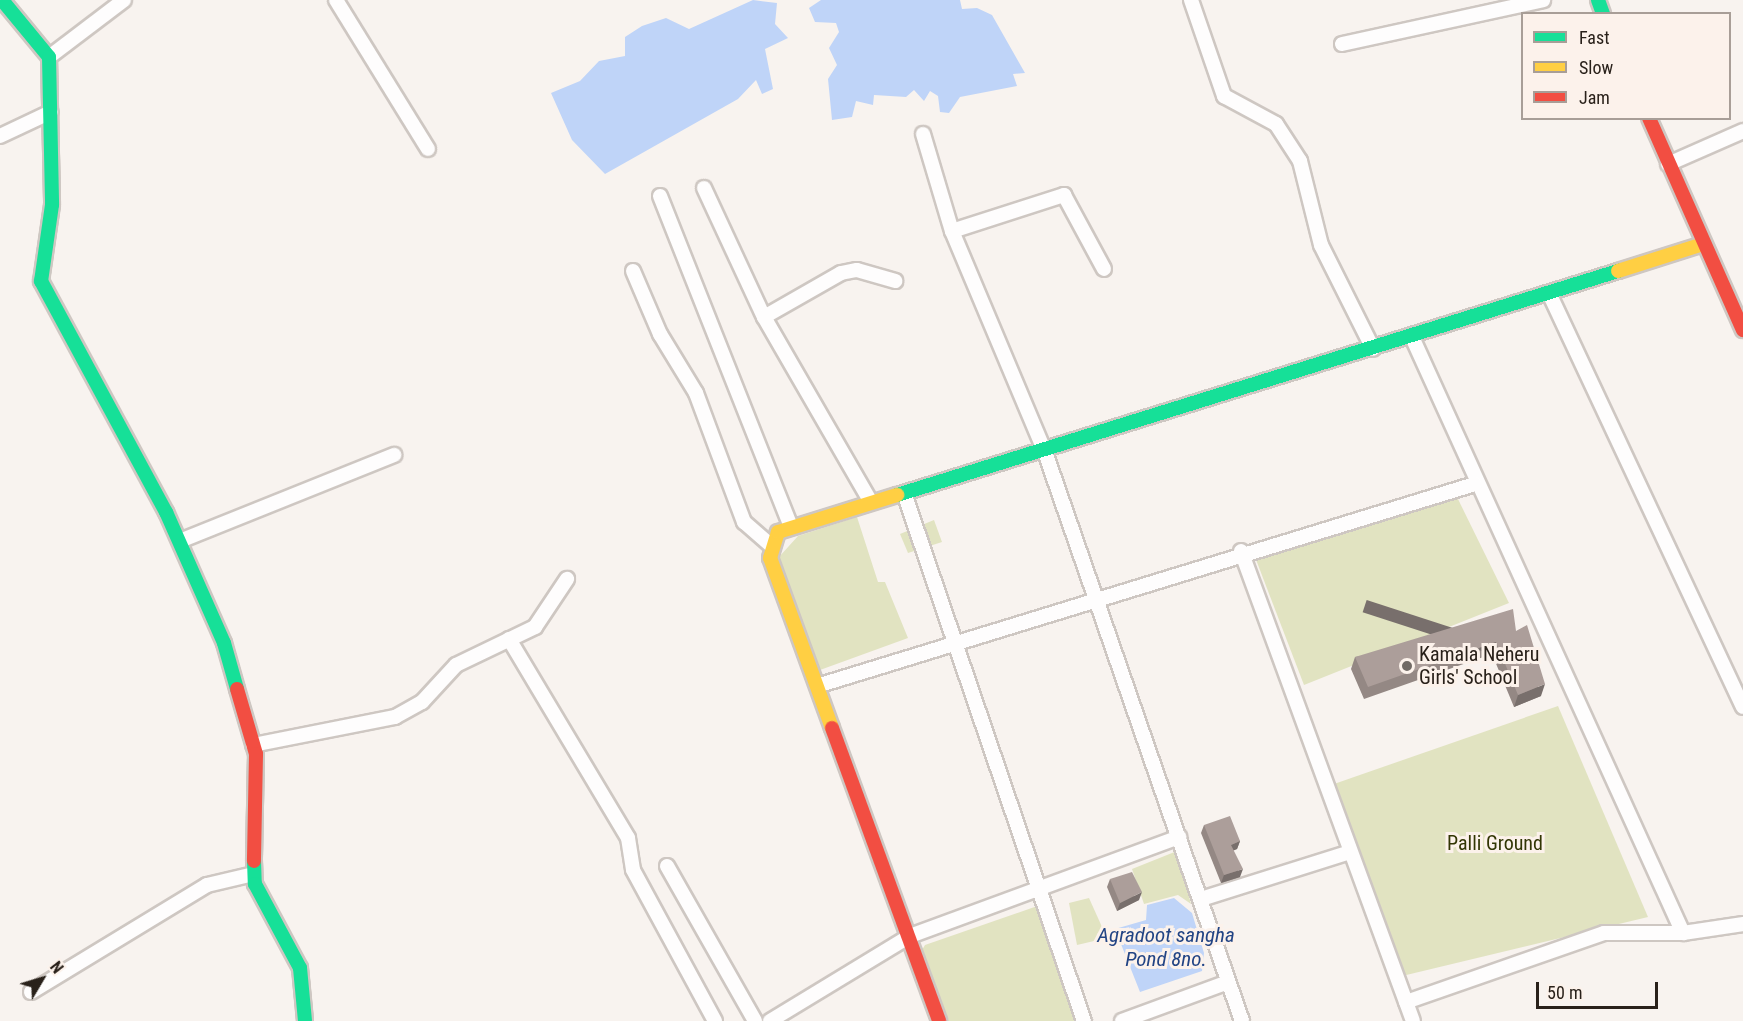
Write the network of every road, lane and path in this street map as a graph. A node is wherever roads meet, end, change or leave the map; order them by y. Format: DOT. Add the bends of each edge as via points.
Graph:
graph roads {
  1 [pos="2,0"];
  2 [pos="124,0"];
  3 [pos="336,0"];
  4 [pos="1191,0"];
  5 [pos="1543,0"];
  6 [pos="1342,44"];
  7 [pos="49,57"];
  8 [pos="51,112"];
  9 [pos="1650,120"];
  10 [pos="1743,131"];
  11 [pos="924,134"];
  12 [pos="0,136"];
  13 [pos="428,149"];
  14 [pos="1668,164"];
  15 [pos="704,188"];
  16 [pos="660,196"];
  17 [pos="952,231"];
  18 [pos="1703,244"];
  19 [pos="1104,269"];
  20 [pos="633,271"];
  21 [pos="896,282"];
  22 [pos="1549,293"];
  23 [pos="764,317"];
  24 [pos="1743,330"];
  25 [pos="1412,337"];
  26 [pos="1374,349"];
  27 [pos="1045,452"];
  28 [pos="394,455"];
  29 [pos="1475,484"];
  30 [pos="904,493"];
  31 [pos="871,502"];
  32 [pos="790,525"];
  33 [pos="180,542"];
  34 [pos="770,545"];
  35 [pos="1241,551"];
  36 [pos="567,579"];
  37 [pos="1097,603"];
  38 [pos="509,639"];
  39 [pos="952,646"];
  40 [pos="820,685"];
  41 [pos="1743,707"];
  42 [pos="253,745"];
  43 [pos="1179,837"];
  44 [pos="1350,852"];
  45 [pos="667,866"];
  46 [pos="254,874"];
  47 [pos="1037,889"];
  48 [pos="1201,899"];
  49 [pos="1743,924"];
  50 [pos="1683,933"];
  51 [pos="910,936"];
  52 [pos="1228,982"];
  53 [pos="31,992"];
  54 [pos="1407,1002"];
  55 [pos="305,1021"];
  56 [pos="715,1021"];
  57 [pos="755,1021"];
  58 [pos="770,1021"];
  59 [pos="939,1021"];
  60 [pos="1084,1021"];
  61 [pos="1122,1021"];
  62 [pos="1242,1021"];
  63 [pos="1413,1021"];
  1 -- 7 [label="street"];
  2 -- 7 [label="street"];
  3 -- 13 [label="street"];
  4 -- 26 [label="street" via="1224,96 1276,124 1300,162 1322,245"];
  5 -- 6 [label="street"];
  7 -- 8 [label="street"];
  8 -- 12 [label="street"];
  8 -- 33 [label="street" via="52,205 41,281"];
  9 -- 14 [label="street"];
  10 -- 14 [label="street"];
  11 -- 17 [label="street"];
  14 -- 18 [label="street"];
  15 -- 23 [label="street"];
  16 -- 32 [label="street"];
  17 -- 19 [label="street" via="1064,195"];
  17 -- 27 [label="street"];
  18 -- 22 [label="street"];
  18 -- 24 [label="street"];
  20 -- 34 [label="street" via="660,334 696,393 744,522"];
  21 -- 23 [label="street" via="857,270 841,273"];
  22 -- 25 [label="street"];
  22 -- 41 [label="street"];
  23 -- 31 [label="street"];
  25 -- 26 [label="street"];
  25 -- 29 [label="street"];
  26 -- 27 [label="street"];
  27 -- 30 [label="street"];
  27 -- 37 [label="street"];
  28 -- 33 [label="street"];
  29 -- 35 [label="street"];
  29 -- 50 [label="street"];
  30 -- 31 [label="street"];
  30 -- 39 [label="street"];
  31 -- 32 [label="street"];
  32 -- 34 [label="street"];
  33 -- 42 [label="street" via="224,643"];
  34 -- 40 [label="street" via="770,558"];
  35 -- 37 [label="street"];
  35 -- 44 [label="street"];
  36 -- 38 [label="street" via="542,620"];
  37 -- 39 [label="street"];
  37 -- 43 [label="street"];
  38 -- 42 [label="street" via="456,665 422,702 395,717"];
  38 -- 56 [label="street" via="628,838 633,870"];
  39 -- 40 [label="street"];
  39 -- 47 [label="street"];
  40 -- 51 [label="street"];
  42 -- 46 [label="street"];
  43 -- 47 [label="street"];
  43 -- 48 [label="street"];
  44 -- 48 [label="street"];
  44 -- 54 [label="street"];
  45 -- 57 [label="street"];
  46 -- 53 [label="street" via="207,885"];
  46 -- 55 [label="street" via="300,968"];
  47 -- 51 [label="street"];
  47 -- 60 [label="street"];
  48 -- 52 [label="street"];
  49 -- 50 [label="street"];
  50 -- 54 [label="street" via="1604,933"];
  51 -- 58 [label="street"];
  51 -- 59 [label="street"];
  52 -- 61 [label="street"];
  52 -- 62 [label="street"];
  54 -- 63 [label="street"];
}
